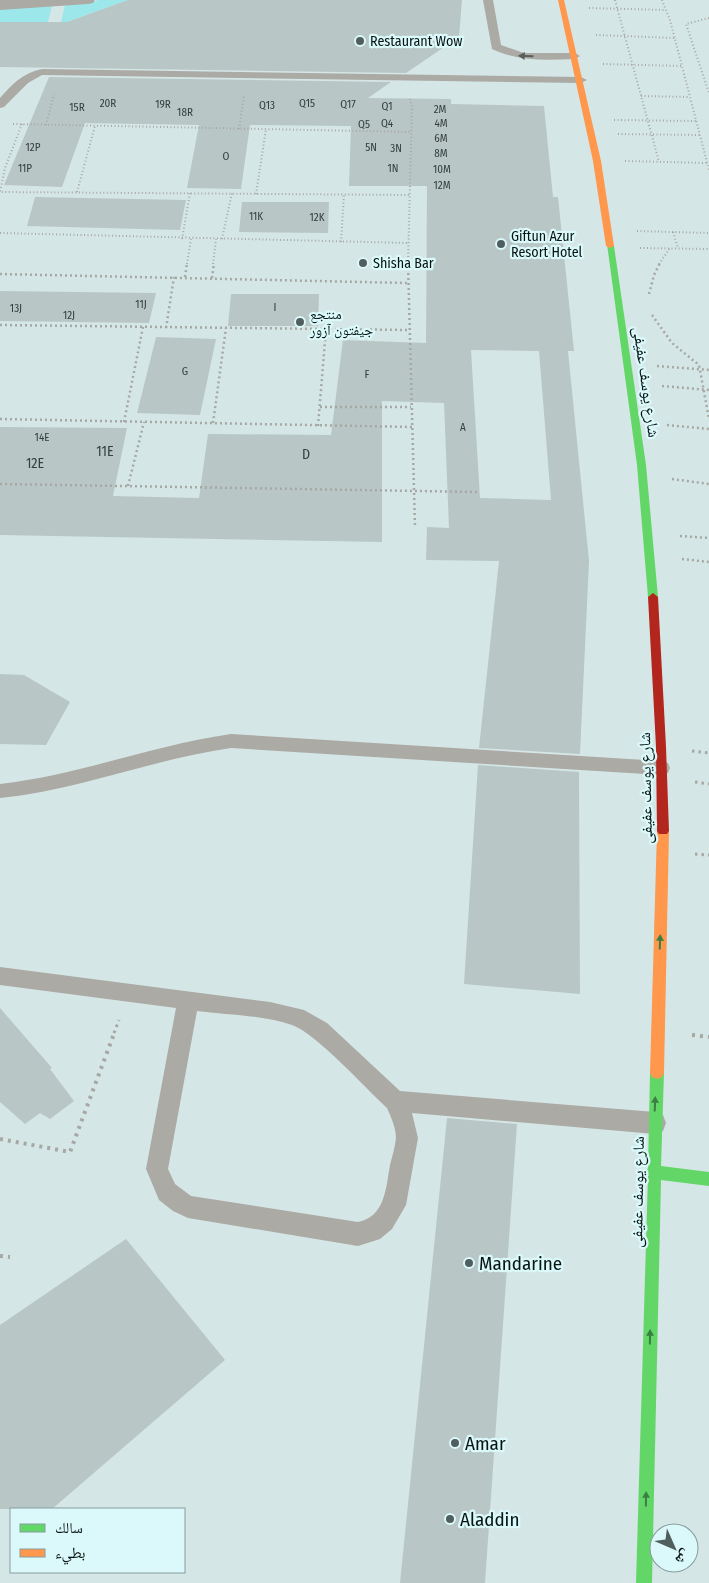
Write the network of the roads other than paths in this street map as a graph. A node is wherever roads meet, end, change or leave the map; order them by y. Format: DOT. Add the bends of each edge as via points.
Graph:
graph roads {
  1 [pos="88,0"];
  2 [pos="488,0"];
  3 [pos="58,1"];
  4 [pos="562,4"];
  5 [pos="0,6"];
  6 [pos="576,60"];
  7 [pos="581,80"];
  8 [pos="8,82"];
  9 [pos="22,82"];
  10 [pos="0,105"];
  11 [pos="661,768"];
  12 [pos="0,790"];
  13 [pos="0,976"];
  14 [pos="188,1000"];
  15 [pos="395,1101"];
  16 [pos="655,1123"];
  17 [pos="653,1172"];
  18 [pos="709,1179"];
  19 [pos="644,1583"];
  1 -- 3 [label="street"];
  6 -- 2 [label="lane, one-way" via="512,55 496,48"];
  3 -- 5 [label="street"];
  4 -- 6 [label="street, شارع يوسف عفيفى"];
  6 -- 7 [label="street, شارع يوسف عفيفى"];
  7 -- 9 [label="lane" via="42,72"];
  7 -- 11 [label="street, شارع يوسف عفيفى" via="598,161 637,422 652,555"];
  8 -- 9 [label="lane"];
  9 -- 10 [label="lane"];
  11 -- 12 [label="lane" via="232,742 180,749 67,782"];
  16 -- 11 [label="street, شارع يوسف عفيفى, one-way" via="663,850"];
  13 -- 14 [label="lane"];
  14 -- 15 [label="lane" via="297,1017 319,1030"];
  14 -- 15 [label="lane" via="157,1169 162,1187 172,1198 188,1207 358,1234 372,1231 384,1221 394,1205 407,1138"];
  15 -- 16 [label="lane"];
  16 -- 17 [label="street, شارع يوسف عفيفى"];
  17 -- 18 [label="street"];
  19 -- 17 [label="street, شارع يوسف عفيفى, one-way"];
}
